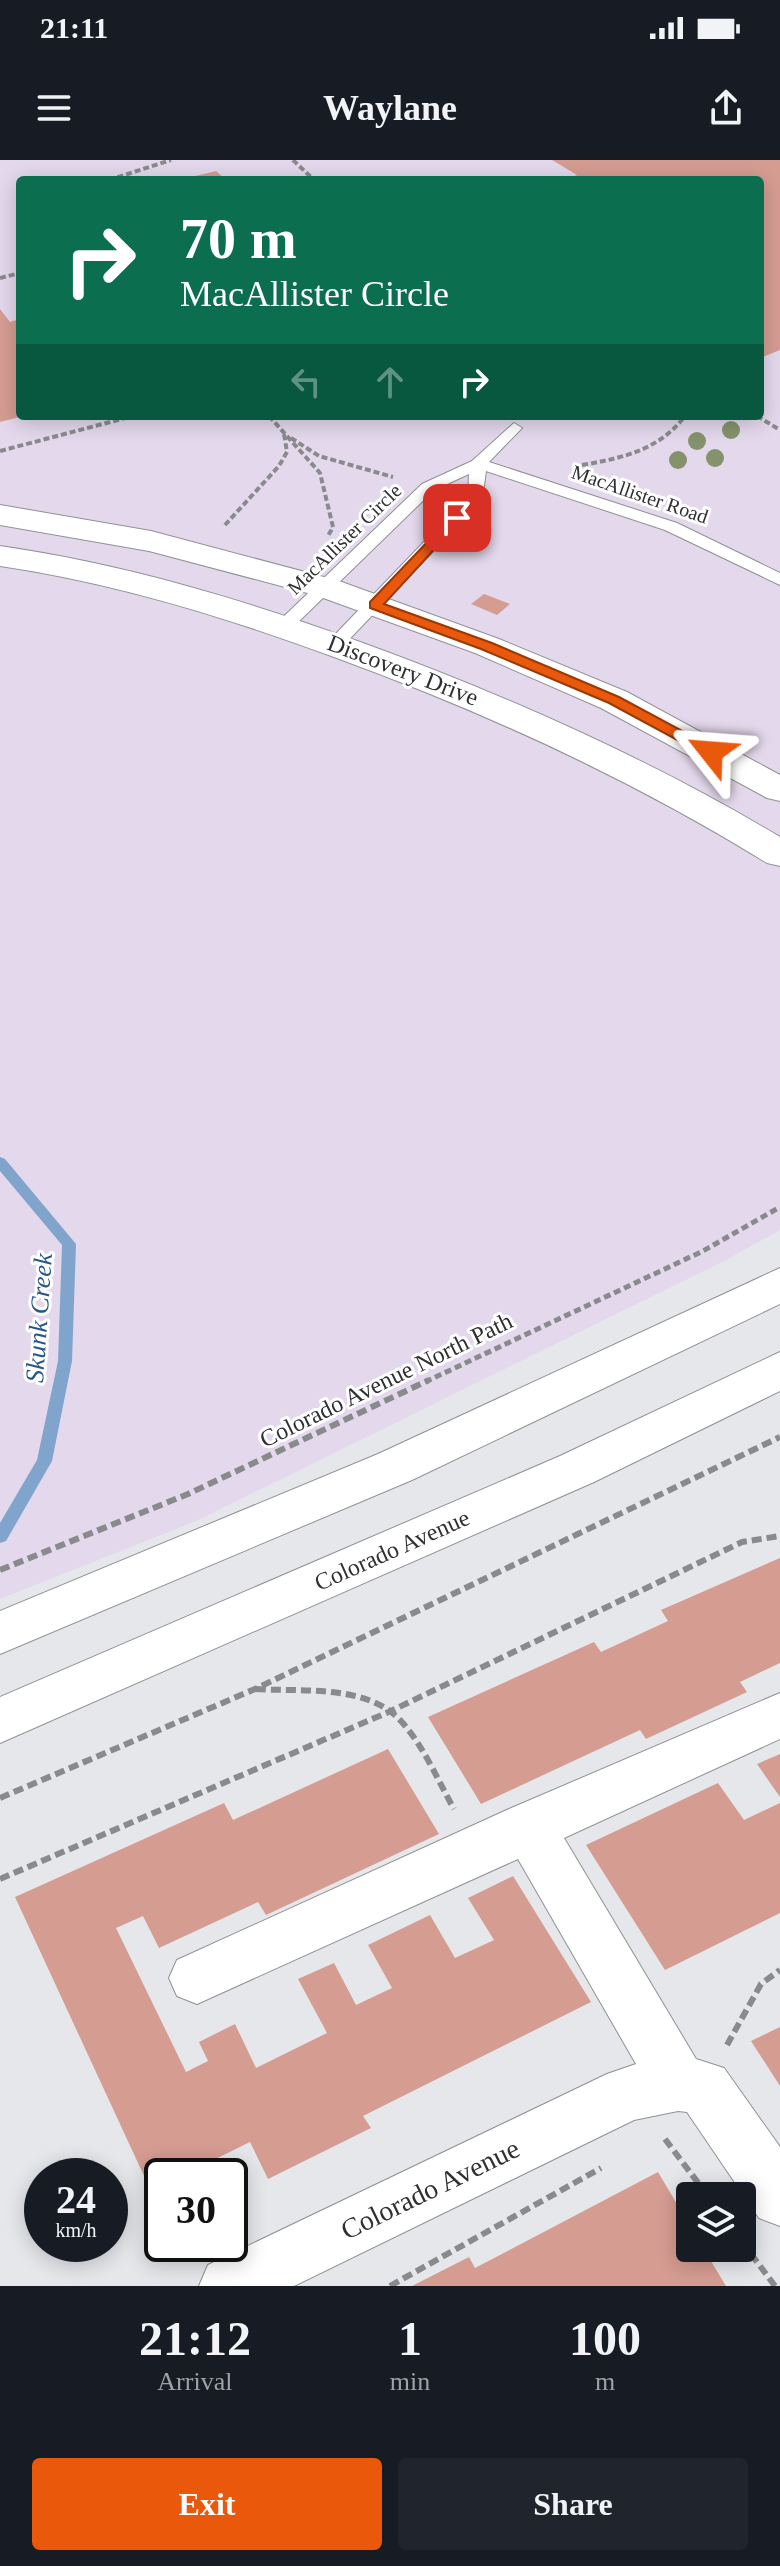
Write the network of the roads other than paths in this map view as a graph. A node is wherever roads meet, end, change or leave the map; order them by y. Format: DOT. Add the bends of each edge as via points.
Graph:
graph roads {
  1 [pos="514,428"];
  2 [pos="478,464"];
  3 [pos="0,515"];
  4 [pos="0,556"];
  5 [pos="780,580"];
  6 [pos="327,588"];
  7 [pos="375,605"];
  8 [pos="284,626"];
  9 [pos="335,644"];
  10 [pos="780,790"];
  11 [pos="780,854"];
  12 [pos="780,1285"];
  13 [pos="780,1370"];
  14 [pos="0,1633"];
  15 [pos="780,1715"];
  16 [pos="0,1721"];
  17 [pos="528,1826"];
  18 [pos="197,1978"];
  19 [pos="669,2088"];
  20 [pos="780,2197"];
  21 [pos="229,2286"];
  1 -- 2 [label="lane, MacAllister Circle"];
  2 -- 5 [label="lane, MacAllister Road" via="655,518 733,551"];
  2 -- 6 [label="lane, MacAllister Circle" via="428,487"];
  2 -- 7 [label="lane" via="476,497"];
  3 -- 6 [label="street, Discovery Drive" via="151,541"];
  4 -- 8 [label="street, Discovery Drive" via="125,579"];
  6 -- 7 [label="street, Discovery Drive"];
  6 -- 8 [label="lane, MacAllister Circle"];
  7 -- 9 [label="lane"];
  7 -- 10 [label="street, Discovery Drive" via="614,700"];
  8 -- 9 [label="street, Discovery Drive"];
  9 -- 11 [label="street, Discovery Drive" via="455,687 584,745"];
  12 -- 14 [label="street" via="395,1467"];
  13 -- 16 [label="street, Colorado Avenue" via="577,1469"];
  15 -- 17 [label="street"];
  17 -- 18 [label="street"];
  17 -- 19 [label="street"];
  19 -- 20 [label="street"];
  19 -- 21 [label="street, Colorado Avenue"];
}
